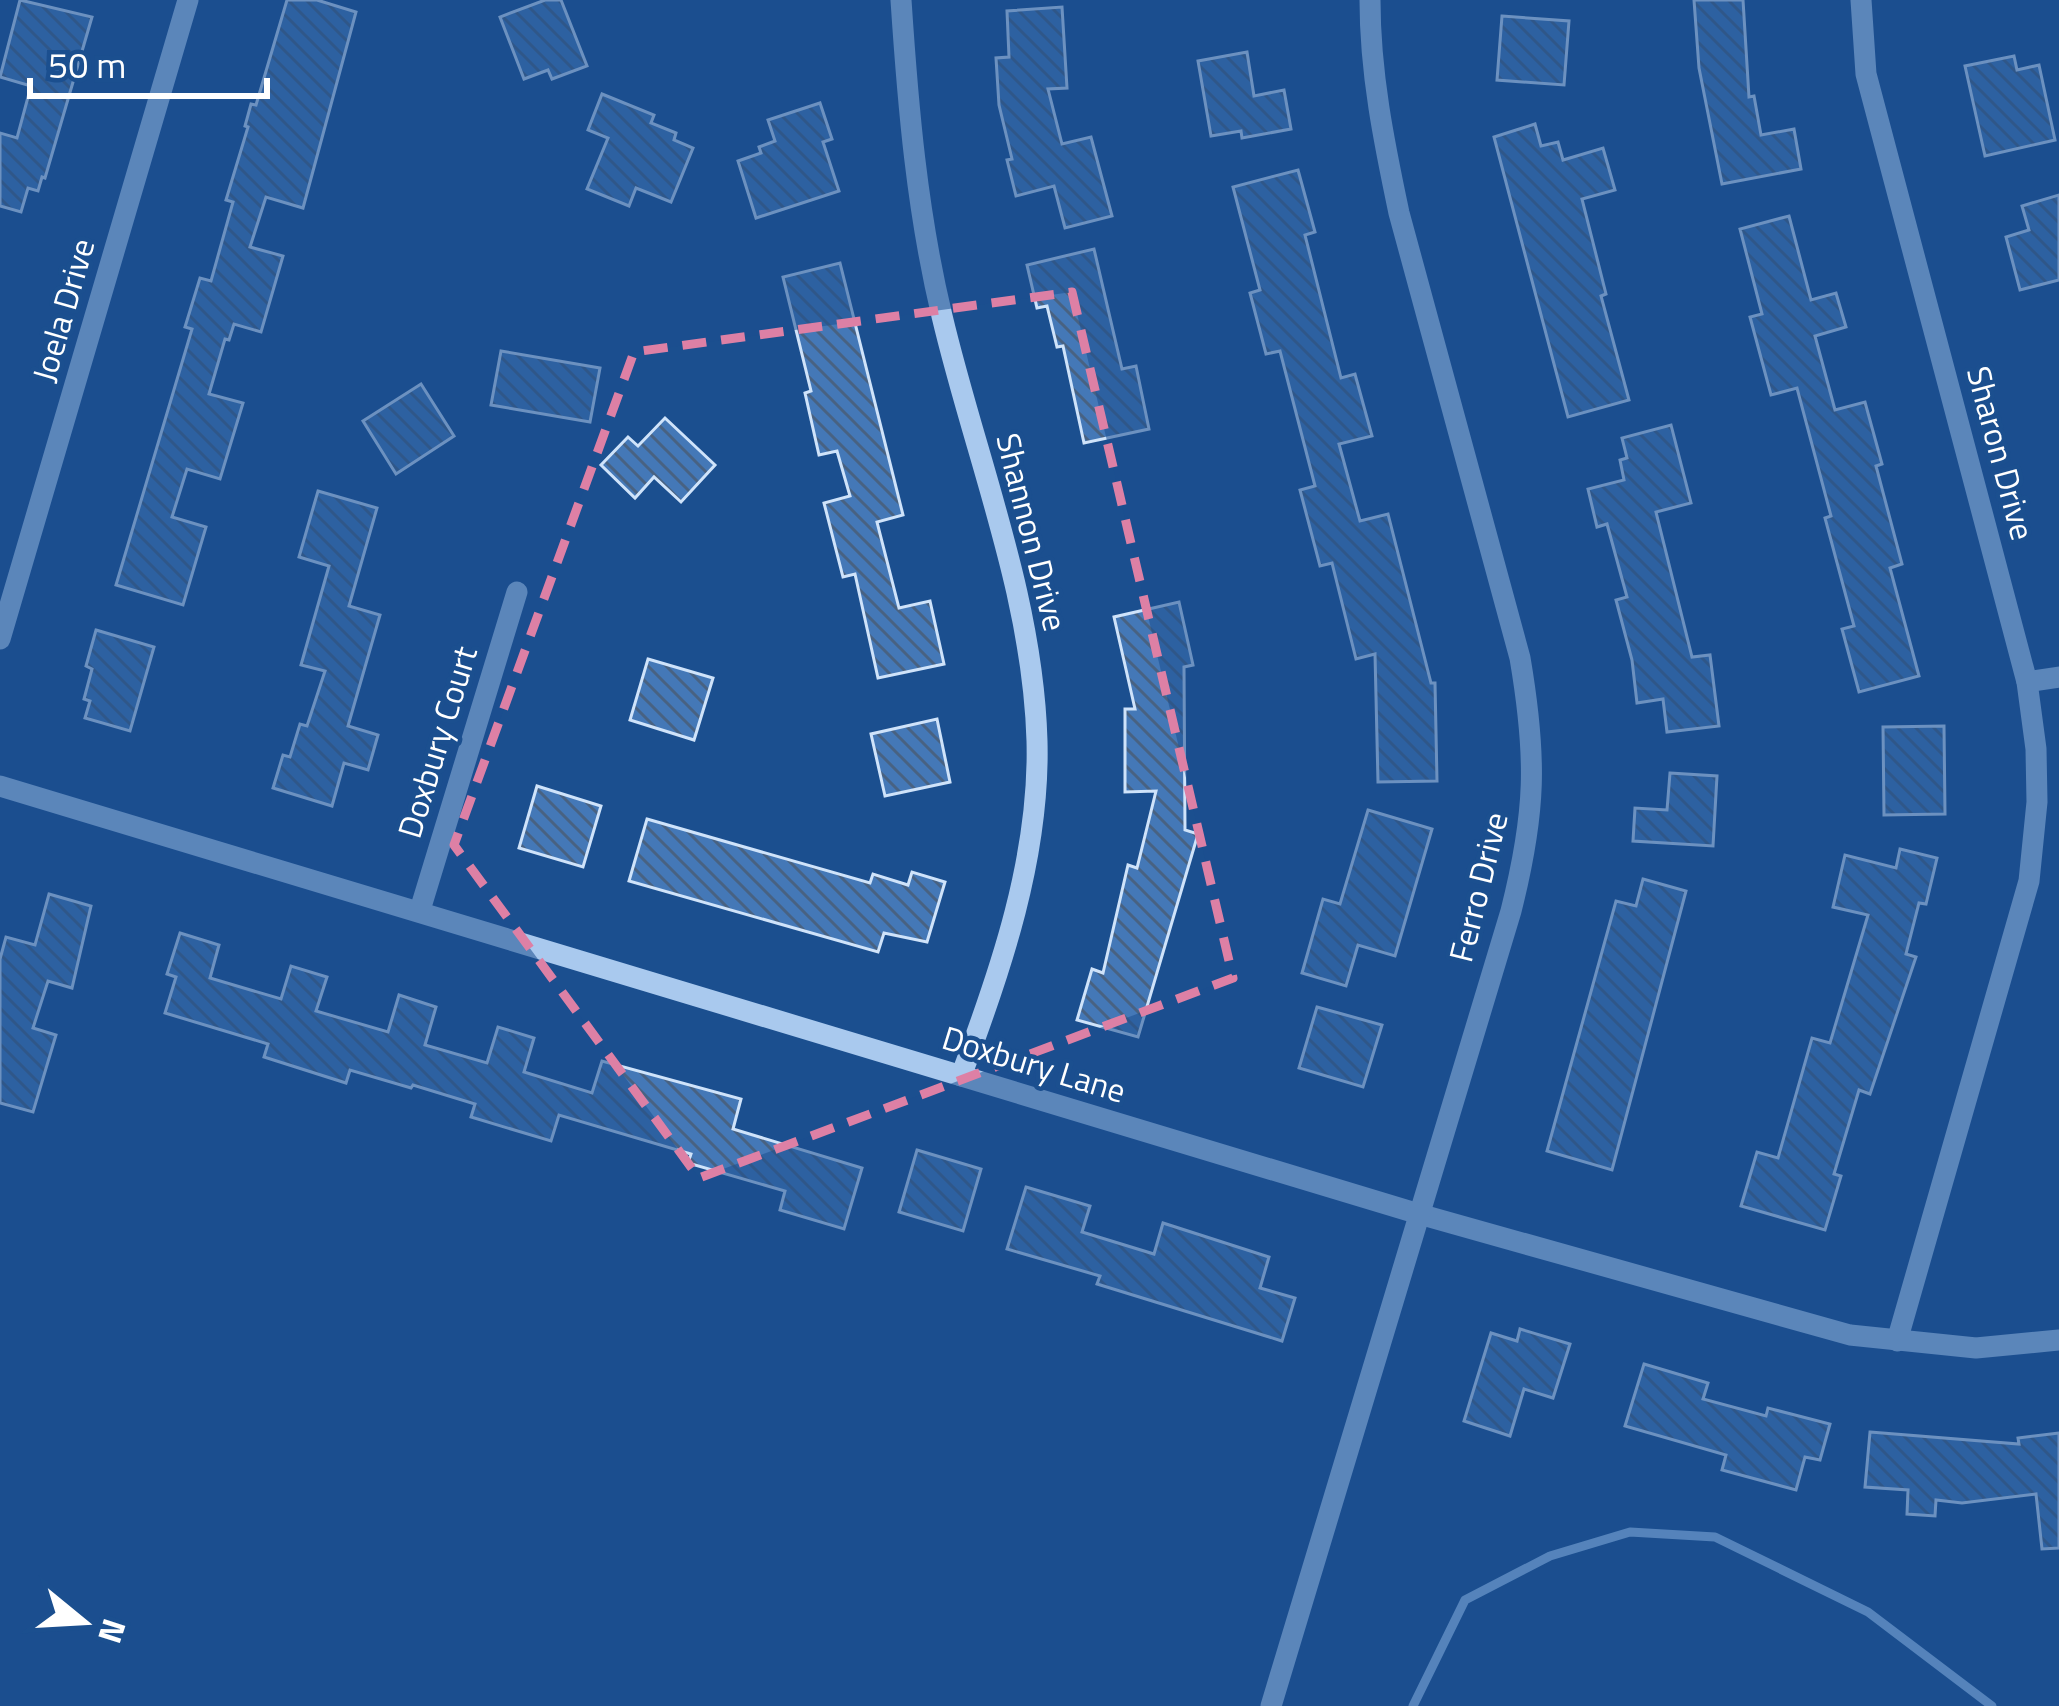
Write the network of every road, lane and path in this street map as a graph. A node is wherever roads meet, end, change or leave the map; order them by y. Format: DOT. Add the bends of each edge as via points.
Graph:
graph roads {
  1 [pos="188,0"];
  2 [pos="901,0"];
  3 [pos="1370,0"];
  4 [pos="1861,0"];
  5 [pos="517,592"];
  6 [pos="0,639"];
  7 [pos="2059,677"];
  8 [pos="2027,682"];
  9 [pos="0,786"];
  10 [pos="420,910"];
  11 [pos="962,1076"];
  12 [pos="1419,1214"];
  13 [pos="2059,1340"];
  14 [pos="1897,1341"];
  15 [pos="1271,1706"];
  1 -- 6 [label="street, Joela Drive"];
  2 -- 11 [label="street, Shannon Drive" via="924,222 1015,587 1037,742 1020,892"];
  3 -- 12 [label="street, Ferro Drive" via="1383,139 1520,658 1534,792 1511,911"];
  4 -- 8 [label="street, Sharon Drive" via="1866,74"];
  5 -- 10 [label="street, Doxbury Court"];
  7 -- 8 [label="street"];
  8 -- 14 [label="street, Sharon Drive" via="2037,784 2029,881"];
  9 -- 10 [label="street, Doxbury Lane"];
  10 -- 11 [label="street, Doxbury Lane"];
  11 -- 12 [label="street, Doxbury Lane"];
  12 -- 14 [label="street, Doxbury Lane" via="1850,1335"];
  12 -- 15 [label="street, Ferro Drive"];
  13 -- 14 [label="street, Doxbury Lane" via="1976,1348"];
}
